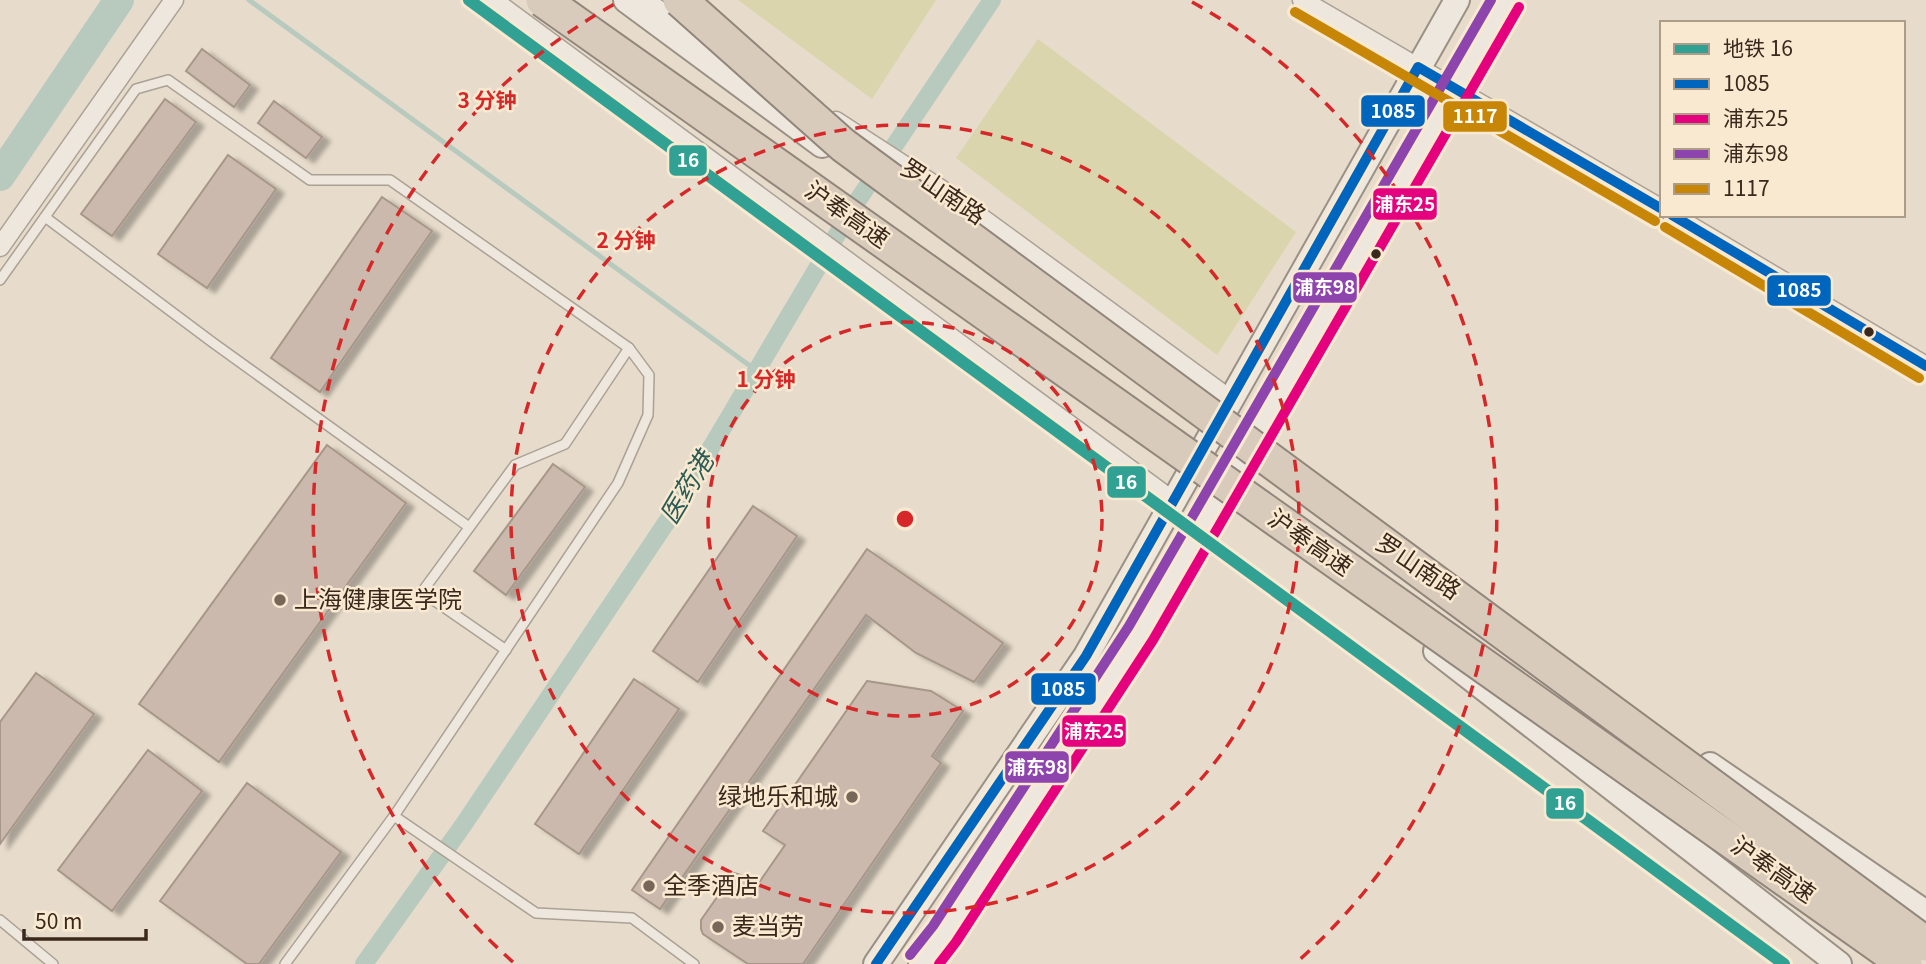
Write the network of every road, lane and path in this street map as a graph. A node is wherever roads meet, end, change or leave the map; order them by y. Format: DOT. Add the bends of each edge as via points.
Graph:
graph roads {
  1 [pos="174,0"];
  2 [pos="493,0"];
  3 [pos="543,0"];
  4 [pos="558,0"];
  5 [pos="626,0"];
  6 [pos="644,0"];
  7 [pos="680,0"];
  8 [pos="1302,0"];
  9 [pos="1457,0"];
  10 [pos="1507,0"];
  11 [pos="1418,67"];
  12 [pos="1455,88"];
  13 [pos="1660,208"];
  14 [pos="45,217"];
  15 [pos="1675,217"];
  16 [pos="0,247"];
  17 [pos="0,280"];
  18 [pos="629,348"];
  19 [pos="1926,366"];
  20 [pos="1231,400"];
  21 [pos="1214,430"];
  22 [pos="1246,452"];
  23 [pos="1194,464"];
  24 [pos="1225,487"];
  25 [pos="1173,501"];
  26 [pos="469,527"];
  27 [pos="506,650"];
  28 [pos="394,816"];
  29 [pos="1926,914"];
  30 [pos="0,920"];
  31 [pos="1926,927"];
  32 [pos="1926,944"];
  33 [pos="53,964"];
  34 [pos="285,964"];
  35 [pos="694,964"];
  36 [pos="876,964"];
  37 [pos="921,964"];
  38 [pos="1839,964"];
  39 [pos="1904,964"];
  1 -- 16 [label="street"];
  2 -- 25 [label="street"];
  3 -- 39 [label="highway, 沪奉高速, bridge"];
  4 -- 23 [label="main road, bridge"];
  5 -- 21 [label="main road, 罗山南路"];
  6 -- 20 [label="street, 罗山南路" via="934,185"];
  7 -- 32 [label="highway, 沪奉高速, bridge" via="843,145"];
  8 -- 11 [label="street"];
  9 -- 11 [label="main road"];
  10 -- 12 [label="main road"];
  11 -- 12 [label="street"];
  11 -- 20 [label="main road"];
  12 -- 13 [label="street"];
  12 -- 22 [label="main road"];
  14 -- 17 [label="lane"];
  14 -- 18 [label="lane" via="136,89 168,80 310,180 390,180"];
  14 -- 26 [label="lane"];
  15 -- 19 [label="street"];
  18 -- 26 [label="lane" via="565,444 515,465"];
  18 -- 27 [label="lane" via="649,375 648,415 618,483"];
  20 -- 21 [label="main road"];
  21 -- 22 [label="main road, 罗山南路"];
  21 -- 23 [label="main road"];
  22 -- 24 [label="main road"];
  22 -- 29 [label="main road, 罗山南路"];
  23 -- 24 [label="main road"];
  23 -- 25 [label="main road"];
  24 -- 37 [label="main road" via="1141,633"];
  24 -- 38 [label="main road"];
  25 -- 36 [label="main road" via="1086,656"];
  26 -- 27 [label="lane" via="422,592"];
  27 -- 28 [label="lane"];
  28 -- 34 [label="lane"];
  28 -- 35 [label="lane" via="536,913 632,918"];
  30 -- 33 [label="lane"];
  31 -- 39 [label="street"];
}
